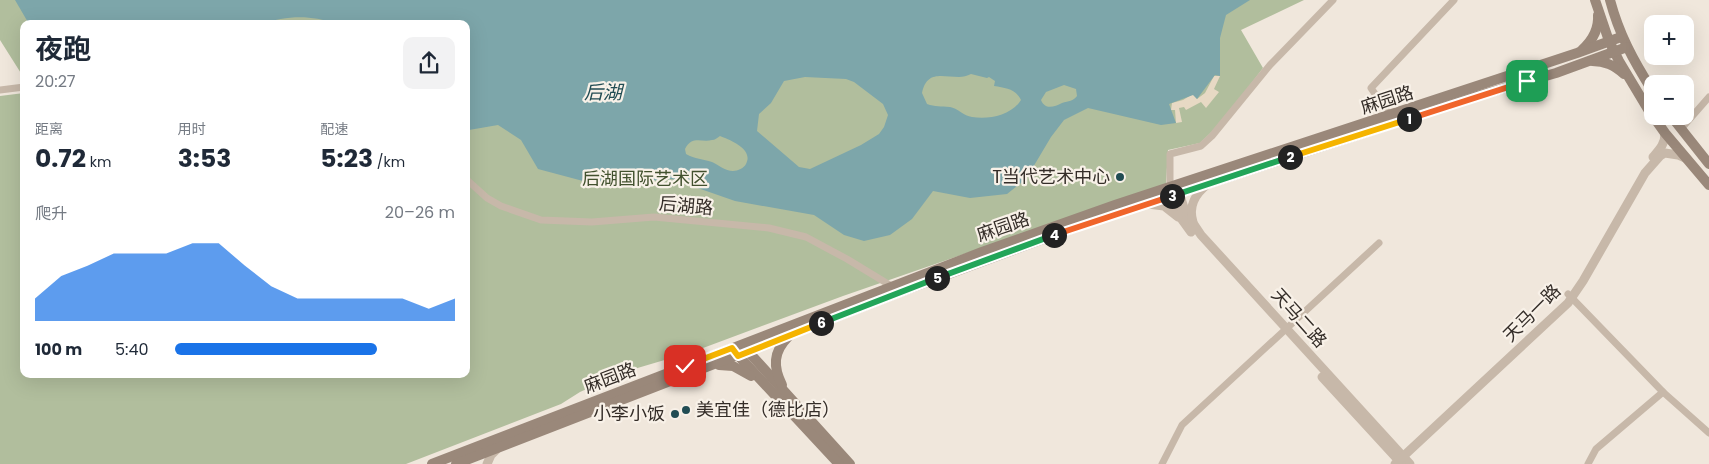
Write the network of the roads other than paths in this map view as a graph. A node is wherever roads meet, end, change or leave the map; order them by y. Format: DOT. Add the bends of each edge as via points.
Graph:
graph roads {
  1 [pos="1333,0"];
  2 [pos="1454,0"];
  3 [pos="1610,0"];
  4 [pos="1596,3"];
  5 [pos="1622,37"];
  6 [pos="1609,41"];
  7 [pos="1627,48"];
  8 [pos="1615,52"];
  9 [pos="1577,54"];
  10 [pos="1586,62"];
  11 [pos="1644,77"];
  12 [pos="1630,81"];
  13 [pos="20,88"];
  14 [pos="0,90"];
  15 [pos="1709,97"];
  16 [pos="1644,102"];
  17 [pos="1390,116"];
  18 [pos="1659,125"];
  19 [pos="1678,125"];
  20 [pos="1681,129"];
  21 [pos="1665,134"];
  22 [pos="1686,159"];
  23 [pos="1709,164"];
  24 [pos="470,182"];
  25 [pos="1209,183"];
  26 [pos="1709,185"];
  27 [pos="1175,190"];
  28 [pos="1148,204"];
  29 [pos="1190,226"];
  30 [pos="1379,243"];
  31 [pos="895,290"];
  32 [pos="1570,296"];
  33 [pos="1284,330"];
  34 [pos="793,334"];
  35 [pos="740,350"];
  36 [pos="710,366"];
  37 [pos="772,392"];
  38 [pos="1663,392"];
  39 [pos="790,398"];
  40 [pos="1709,433"];
  41 [pos="502,446"];
  42 [pos="472,457"];
  43 [pos="1399,459"];
  44 [pos="432,464"];
  45 [pos="456,464"];
  46 [pos="487,464"];
  47 [pos="839,464"];
  48 [pos="850,464"];
  49 [pos="1162,464"];
  50 [pos="1387,464"];
  51 [pos="1410,464"];
  52 [pos="1588,464"];
  1 -- 27 [label="street" via="1270,65 1212,136 1201,146 1170,154"];
  2 -- 17 [label="street" via="1371,88"];
  3 -- 5 [label="main road"];
  4 -- 6 [label="main road"];
  4 -- 9 [label="main road" via="1599,24 1588,44"];
  5 -- 6 [label="main road, 麻园路"];
  5 -- 7 [label="main road"];
  6 -- 8 [label="main road"];
  6 -- 9 [label="main road, 麻园路"];
  7 -- 8 [label="main road, 麻园路"];
  7 -- 11 [label="main road"];
  8 -- 10 [label="main road, 麻园路"];
  8 -- 12 [label="main road"];
  9 -- 17 [label="main road, 麻园路"];
  10 -- 12 [label="main road" via="1616,67"];
  10 -- 25 [label="main road, 麻园路"];
  12 -- 16 [label="main road"];
  13 -- 14 [label="street"];
  15 -- 20 [label="street"];
  17 -- 27 [label="main road, 麻园路"];
  18 -- 21 [label="main road"];
  19 -- 20 [label="main road"];
  20 -- 23 [label="main road"];
  21 -- 22 [label="main road"];
  21 -- 32 [label="street, 天马一路" via="1663,146 1641,170"];
  22 -- 26 [label="main road"];
  22 -- 32 [label="street, 天马一路" via="1665,153 1645,172 1592,266"];
  24 -- 31 [label="street, 后湖路" via="501,206 541,220 592,222 654,217 769,228 806,237"];
  25 -- 27 [label="main road, 麻园路"];
  25 -- 29 [label="street" via="1194,200"];
  27 -- 28 [label="main road, 麻园路"];
  27 -- 29 [label="street" via="1178,214"];
  27 -- 31 [label="main road, 麻园路" via="982,252"];
  28 -- 29 [label="street" via="1164,206"];
  28 -- 31 [label="main road, 麻园路"];
  29 -- 33 [label="street, 天马二路"];
  30 -- 33 [label="street"];
  31 -- 34 [label="main road, 麻园路"];
  31 -- 35 [label="main road, 麻园路"];
  32 -- 38 [label="street"];
  32 -- 43 [label="street, 天马一路" via="1558,314"];
  33 -- 43 [label="street, 天马二路"];
  33 -- 49 [label="street" via="1182,425"];
  34 -- 35 [label="main road, 麻园路"];
  34 -- 39 [label="main road" via="780,346 775,368"];
  35 -- 36 [label="main road, 麻园路"];
  35 -- 37 [label="main road"];
  35 -- 39 [label="main road"];
  35 -- 42 [label="main road, 麻园路"];
  36 -- 37 [label="main road" via="742,369"];
  36 -- 41 [label="main road, 麻园路"];
  37 -- 47 [label="main road"];
  38 -- 40 [label="street"];
  38 -- 52 [label="street" via="1596,449"];
  39 -- 48 [label="main road"];
  41 -- 42 [label="main road, 麻园路"];
  41 -- 46 [label="street" via="491,455"];
  42 -- 44 [label="main road, 麻园路"];
  42 -- 45 [label="main road, 麻园路"];
  43 -- 50 [label="street, 天马一路"];
  43 -- 51 [label="street, 天马二路"];
}
